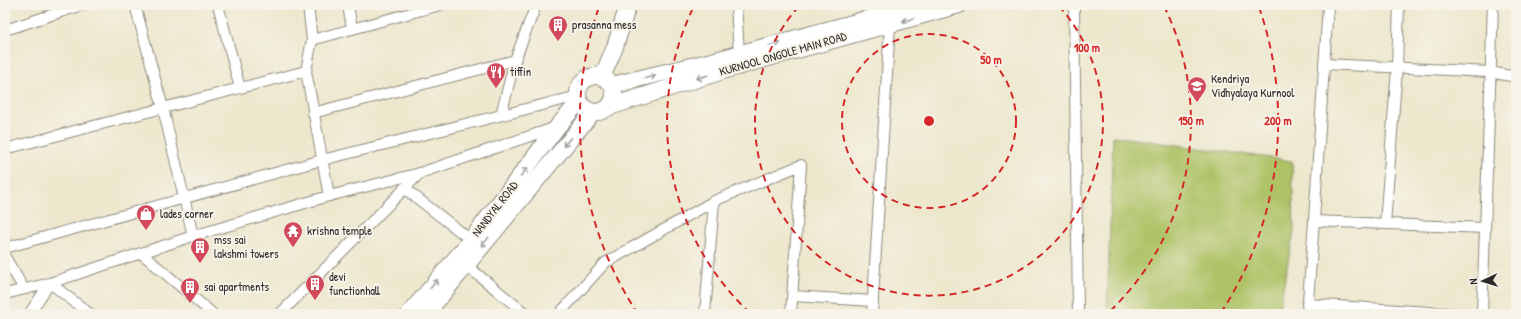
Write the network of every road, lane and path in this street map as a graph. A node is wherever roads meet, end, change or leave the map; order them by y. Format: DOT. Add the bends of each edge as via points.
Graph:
graph roads {
  1 [pos="80,5"];
  2 [pos="135,5"];
  3 [pos="218,5"];
  4 [pos="308,5"];
  5 [pos="348,5"];
  6 [pos="440,5"];
  7 [pos="536,5"];
  8 [pos="628,5"];
  9 [pos="736,5"];
  10 [pos="919,5"];
  11 [pos="959,5"];
  12 [pos="1074,5"];
  13 [pos="1328,5"];
  14 [pos="1399,5"];
  15 [pos="1493,5"];
  16 [pos="415,8"];
  17 [pos="899,8"];
  18 [pos="890,25"];
  19 [pos="352,29"];
  20 [pos="5,30"];
  21 [pos="312,40"];
  22 [pos="739,54"];
  23 [pos="514,60"];
  24 [pos="1324,64"];
  25 [pos="1397,68"];
  26 [pos="306,71"];
  27 [pos="1490,72"];
  28 [pos="1516,77"];
  29 [pos="607,81"];
  30 [pos="240,88"];
  31 [pos="578,99"];
  32 [pos="609,107"];
  33 [pos="162,108"];
  34 [pos="592,112"];
  35 [pos="313,113"];
  36 [pos="501,115"];
  37 [pos="558,126"];
  38 [pos="5,149"];
  39 [pos="322,160"];
  40 [pos="420,173"];
  41 [pos="404,188"];
  42 [pos="329,196"];
  43 [pos="184,198"];
  44 [pos="714,201"];
  45 [pos="1314,221"];
  46 [pos="1385,224"];
  47 [pos="1485,228"];
  48 [pos="193,236"];
  49 [pos="471,240"];
  50 [pos="5,248"];
  51 [pos="141,253"];
  52 [pos="5,257"];
  53 [pos="466,265"];
  54 [pos="50,283"];
  55 [pos="24,289"];
  56 [pos="5,294"];
  57 [pos="793,296"];
  58 [pos="873,301"];
  59 [pos="1307,309"];
  60 [pos="1390,312"];
  61 [pos="29,314"];
  62 [pos="90,314"];
  63 [pos="213,314"];
  64 [pos="280,314"];
  65 [pos="409,314"];
  66 [pos="426,314"];
  67 [pos="526,314"];
  68 [pos="559,314"];
  69 [pos="705,314"];
  70 [pos="791,314"];
  71 [pos="872,314"];
  72 [pos="1078,314"];
  73 [pos="1458,314"];
  74 [pos="1482,314"];
  1 -- 20 [label="street"];
  2 -- 33 [label="street"];
  3 -- 30 [label="street"];
  4 -- 21 [label="street"];
  5 -- 19 [label="street"];
  6 -- 16 [label="street"];
  7 -- 23 [label="street"];
  8 -- 29 [label="main road"];
  9 -- 22 [label="street"];
  10 -- 17 [label="main road, KURNOOL ONGOLE MAIN ROAD"];
  11 -- 18 [label="main road, KURNOOL ONGOLE MAIN ROAD, one-way"];
  12 -- 72 [label="street"];
  13 -- 24 [label="street"];
  14 -- 25 [label="street"];
  15 -- 27 [label="street"];
  16 -- 19 [label="street"];
  22 -- 17 [label="main road, KURNOOL ONGOLE MAIN ROAD, one-way"];
  18 -- 32 [label="main road, KURNOOL ONGOLE MAIN ROAD, one-way" via="729,69"];
  18 -- 58 [label="street"];
  19 -- 21 [label="street"];
  21 -- 26 [label="street"];
  29 -- 22 [label="main road, KURNOOL ONGOLE MAIN ROAD, one-way"];
  23 -- 35 [label="street"];
  23 -- 36 [label="street"];
  24 -- 25 [label="street"];
  24 -- 45 [label="street"];
  25 -- 27 [label="street"];
  25 -- 46 [label="street"];
  26 -- 30 [label="street"];
  26 -- 35 [label="street"];
  27 -- 28 [label="street"];
  27 -- 47 [label="street"];
  29 -- 31 [label="main road" via="596,76 585,80 581,84"];
  29 -- 32 [label="main road" via="614,97"];
  30 -- 33 [label="street"];
  31 -- 34 [label="main road"];
  31 -- 36 [label="street"];
  31 -- 37 [label="main road, NANDYAL ROAD"];
  32 -- 34 [label="main road" via="604,111"];
  33 -- 38 [label="street"];
  33 -- 43 [label="street"];
  34 -- 53 [label="main road, NANDYAL ROAD, one-way"];
  35 -- 39 [label="street"];
  36 -- 39 [label="street"];
  37 -- 40 [label="street"];
  49 -- 37 [label="main road, NANDYAL ROAD, one-way"];
  39 -- 42 [label="street"];
  39 -- 43 [label="street"];
  40 -- 41 [label="street"];
  40 -- 42 [label="street"];
  41 -- 49 [label="street"];
  41 -- 64 [label="street"];
  42 -- 48 [label="street"];
  43 -- 48 [label="street"];
  43 -- 50 [label="street"];
  44 -- 57 [label="street" via="801,165"];
  44 -- 68 [label="street" via="605,263"];
  44 -- 69 [label="street"];
  45 -- 46 [label="street"];
  45 -- 59 [label="street"];
  46 -- 47 [label="street"];
  47 -- 74 [label="street"];
  48 -- 51 [label="street"];
  65 -- 49 [label="main road, NANDYAL ROAD, one-way"];
  51 -- 54 [label="street"];
  51 -- 63 [label="street"];
  52 -- 55 [label="street"];
  53 -- 66 [label="main road, NANDYAL ROAD"];
  53 -- 67 [label="street"];
  54 -- 55 [label="street"];
  54 -- 61 [label="street"];
  54 -- 62 [label="street"];
  55 -- 56 [label="street"];
  57 -- 58 [label="street"];
  57 -- 70 [label="street"];
  58 -- 71 [label="street"];
  59 -- 60 [label="street"];
  60 -- 73 [label="street"];
}
